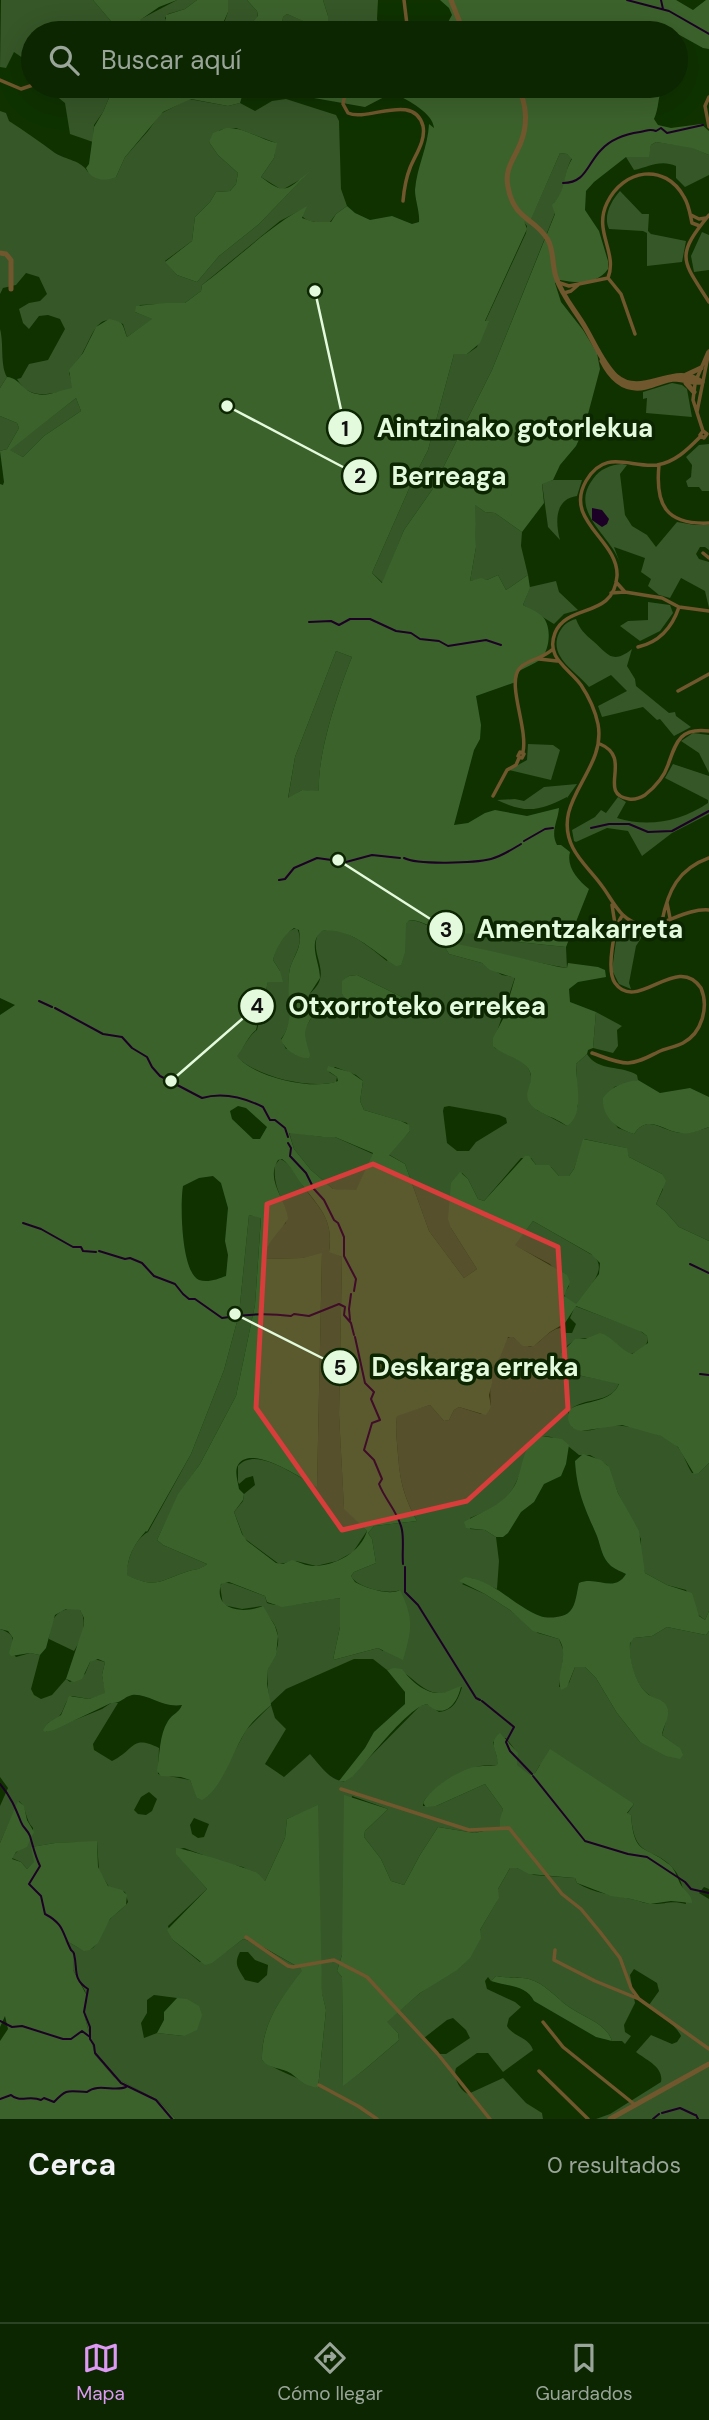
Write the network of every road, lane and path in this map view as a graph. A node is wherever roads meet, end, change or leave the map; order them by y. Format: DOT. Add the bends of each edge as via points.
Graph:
graph roads {
  1 [pos="404,0"];
  2 [pos="451,0"];
  3 [pos="407,21"];
  4 [pos="459,21"];
  5 [pos="0,80"];
  6 [pos="21,89"];
  7 [pos="709,96"];
  8 [pos="344,98"];
  9 [pos="522,98"];
  10 [pos="709,127"];
  11 [pos="403,201"];
  12 [pos="690,214"];
  13 [pos="695,217"];
  14 [pos="708,217"];
  15 [pos="692,223"];
  16 [pos="699,226"];
  17 [pos="692,238"];
  18 [pos="0,253"];
  19 [pos="608,278"];
  20 [pos="558,282"];
  21 [pos="580,284"];
  22 [pos="569,286"];
  23 [pos="11,289"];
  24 [pos="571,291"];
  25 [pos="563,293"];
  26 [pos="709,302"];
  27 [pos="570,305"];
  28 [pos="635,334"];
  29 [pos="590,336"];
  30 [pos="709,351"];
  31 [pos="701,368"];
  32 [pos="686,375"];
  33 [pos="680,380"];
  34 [pos="698,381"];
  35 [pos="694,392"];
  36 [pos="697,412"];
  37 [pos="706,436"];
  38 [pos="656,465"];
  39 [pos="709,523"];
  40 [pos="703,553"];
  41 [pos="709,558"];
  42 [pos="616,582"];
  43 [pos="625,592"];
  44 [pos="611,593"];
  45 [pos="679,607"];
  46 [pos="709,611"];
  47 [pos="638,646"];
  48 [pos="552,649"];
  49 [pos="539,659"];
  50 [pos="557,661"];
  51 [pos="709,674"];
  52 [pos="678,691"];
  53 [pos="709,731"];
  54 [pos="600,744"];
  55 [pos="493,796"];
  56 [pos="709,858"];
  57 [pos="666,901"];
  58 [pos="612,902"];
  59 [pos="709,910"];
  60 [pos="622,916"];
  61 [pos="670,918"];
  62 [pos="662,921"];
  63 [pos="616,926"];
  64 [pos="592,1053"];
  65 [pos="341,1789"];
  66 [pos="246,1937"];
  67 [pos="555,1950"];
  68 [pos="639,1999"];
  69 [pos="543,2022"];
  70 [pos="709,2049"];
  71 [pos="709,2064"];
  72 [pos="539,2071"];
  73 [pos="319,2085"];
  74 [pos="634,2105"];
  75 [pos="377,2119"];
  76 [pos="490,2119"];
  77 [pos="588,2119"];
  78 [pos="610,2119"];
  1 -- 3 [label="street"];
  2 -- 4 [label="street"];
  5 -- 6 [label="street"];
  7 -- 10 [label="street" via="705,106"];
  8 -- 11 [label="street" via="348,113 360,117 404,110 414,113 422,125"];
  9 -- 20 [label="street" via="525,122 507,186 519,215 548,240"];
  12 -- 13 [label="street"];
  12 -- 15 [label="street"];
  12 -- 19 [label="street" via="685,198 669,179 638,174 622,183 603,217 602,231 612,260"];
  13 -- 14 [label="street"];
  13 -- 16 [label="street"];
  14 -- 16 [label="street"];
  15 -- 16 [label="street"];
  15 -- 17 [label="street"];
  16 -- 17 [label="street"];
  17 -- 26 [label="street" via="687,268"];
  18 -- 23 [label="street" via="10,260"];
  19 -- 21 [label="street"];
  19 -- 28 [label="street" via="621,294"];
  20 -- 22 [label="street"];
  20 -- 25 [label="street"];
  21 -- 22 [label="street"];
  21 -- 24 [label="street"];
  22 -- 25 [label="street"];
  24 -- 25 [label="street"];
  24 -- 27 [label="street"];
  25 -- 27 [label="street"];
  27 -- 29 [label="street"];
  29 -- 32 [label="street" via="612,372 627,383"];
  29 -- 33 [label="street" via="610,375 620,383 643,388"];
  30 -- 31 [label="street"];
  30 -- 34 [label="street"];
  31 -- 32 [label="street"];
  31 -- 34 [label="street"];
  32 -- 34 [label="street"];
  33 -- 34 [label="street"];
  33 -- 35 [label="street"];
  34 -- 35 [label="street"];
  34 -- 36 [label="street"];
  35 -- 36 [label="street"];
  36 -- 37 [label="street"];
  37 -- 38 [label="street"];
  38 -- 39 [label="street" via="665,510 687,522"];
  38 -- 42 [label="street" via="609,462 594,471 583,490 583,512 612,553"];
  40 -- 41 [label="street"];
  42 -- 43 [label="street"];
  42 -- 44 [label="street"];
  43 -- 44 [label="street"];
  43 -- 45 [label="street" via="671,600"];
  44 -- 48 [label="street" via="594,609 564,620"];
  45 -- 46 [label="street"];
  45 -- 47 [label="street" via="664,634"];
  48 -- 49 [label="street"];
  48 -- 50 [label="street"];
  49 -- 50 [label="street"];
  49 -- 55 [label="street" via="521,666 514,680 525,733 523,757 507,770"];
  50 -- 54 [label="street" via="588,696"];
  51 -- 52 [label="street"];
  53 -- 54 [label="street" via="694,731 680,738 656,786 633,800 615,789 615,755"];
  54 -- 58 [label="street" via="572,800 567,829 575,852"];
  56 -- 57 [label="street" via="682,874"];
  57 -- 61 [label="street"];
  57 -- 62 [label="street"];
  58 -- 60 [label="street"];
  58 -- 63 [label="street"];
  59 -- 61 [label="street"];
  60 -- 62 [label="street" via="643,925"];
  60 -- 63 [label="street"];
  61 -- 62 [label="street"];
  63 -- 64 [label="street" via="611,971 618,986 632,992 672,977 689,978 703,990 706,1014 690,1038 644,1059 617,1062"];
  65 -- 68 [label="street" via="446,1825 469,1830 509,1828 562,1894 600,1932 623,1964"];
  66 -- 76 [label="street" via="288,1966 334,1960 367,1977"];
  67 -- 68 [label="street" via="554,1959"];
  68 -- 70 [label="street"];
  69 -- 74 [label="street" via="563,2047"];
  71 -- 74 [label="street"];
  72 -- 77 [label="street"];
  73 -- 75 [label="street"];
  74 -- 78 [label="street"];
}
